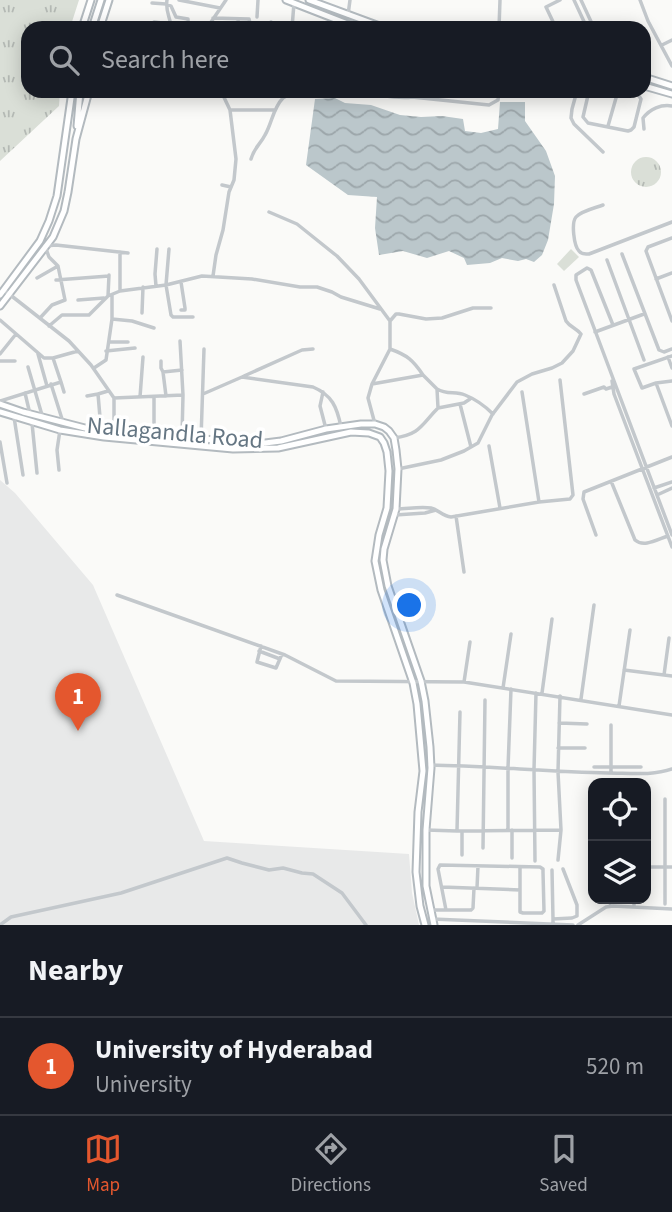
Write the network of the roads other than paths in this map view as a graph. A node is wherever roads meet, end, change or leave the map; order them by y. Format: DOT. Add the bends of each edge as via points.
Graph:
graph roads {
  1 [pos="91,0"];
  2 [pos="100,0"];
  3 [pos="108,0"];
  4 [pos="179,0"];
  5 [pos="226,0"];
  6 [pos="258,0"];
  7 [pos="286,0"];
  8 [pos="309,0"];
  9 [pos="349,0"];
  10 [pos="500,0"];
  11 [pos="560,0"];
  12 [pos="575,0"];
  13 [pos="581,0"];
  14 [pos="640,0"];
  15 [pos="167,2"];
  16 [pos="152,3"];
  17 [pos="294,3"];
  18 [pos="220,8"];
  19 [pos="348,15"];
  20 [pos="257,17"];
  21 [pos="213,18"];
  22 [pos="238,20"];
  23 [pos="84,21"];
  24 [pos="94,21"];
  25 [pos="102,21"];
  26 [pos="169,21"];
  27 [pos="188,21"];
  28 [pos="211,21"];
  29 [pos="250,21"];
  30 [pos="293,21"];
  31 [pos="340,21"];
  32 [pos="365,21"];
  33 [pos="499,21"];
  34 [pos="553,21"];
  35 [pos="584,21"];
  36 [pos="591,21"];
  37 [pos="648,21"];
  38 [pos="651,26"];
  39 [pos="672,40"];
  40 [pos="662,45"];
  41 [pos="672,66"];
  42 [pos="651,79"];
  43 [pos="672,86"];
  44 [pos="651,88"];
  45 [pos="672,94"];
  46 [pos="71,98"];
  47 [pos="79,98"];
  48 [pos="88,98"];
  49 [pos="224,98"];
  50 [pos="281,98"];
  51 [pos="422,98"];
  52 [pos="498,98"];
  53 [pos="575,98"];
  54 [pos="587,98"];
  55 [pos="616,98"];
  56 [pos="640,98"];
  57 [pos="672,107"];
  58 [pos="230,110"];
  59 [pos="275,110"];
  60 [pos="607,127"];
  61 [pos="644,128"];
  62 [pos="76,139"];
  63 [pos="603,152"];
  64 [pos="251,159"];
  65 [pos="222,184"];
  66 [pos="232,187"];
  67 [pos="603,205"];
  68 [pos="269,212"];
  69 [pos="672,222"];
  70 [pos="670,238"];
  71 [pos="672,244"];
  72 [pos="45,246"];
  73 [pos="158,249"];
  74 [pos="169,249"];
  75 [pos="120,252"];
  76 [pos="128,253"];
  77 [pos="622,254"];
  78 [pos="607,261"];
  79 [pos="58,266"];
  80 [pos="672,273"];
  81 [pos="213,276"];
  82 [pos="37,278"];
  83 [pos="59,279"];
  84 [pos="656,279"];
  85 [pos="181,281"];
  86 [pos="166,285"];
  87 [pos="554,285"];
  88 [pos="156,286"];
  89 [pos="144,287"];
  90 [pos="120,291"];
  91 [pos="4,293"];
  92 [pos="109,296"];
  93 [pos="78,300"];
  94 [pos="0,306"];
  95 [pos="670,307"];
  96 [pos="491,308"];
  97 [pos="380,309"];
  98 [pos="181,310"];
  99 [pos="142,313"];
  100 [pos="644,314"];
  101 [pos="193,317"];
  102 [pos="40,318"];
  103 [pos="112,319"];
  104 [pos="0,320"];
  105 [pos="629,320"];
  106 [pos="390,321"];
  107 [pos="672,321"];
  108 [pos="613,325"];
  109 [pos="49,326"];
  110 [pos="154,328"];
  111 [pos="595,332"];
  112 [pos="16,334"];
  113 [pos="180,341"];
  114 [pos="108,342"];
  115 [pos="128,342"];
  116 [pos="135,348"];
  117 [pos="204,349"];
  118 [pos="313,349"];
  119 [pos="390,349"];
  120 [pos="672,349"];
  121 [pos="78,351"];
  122 [pos="106,351"];
  123 [pos="37,352"];
  124 [pos="0,354"];
  125 [pos="670,356"];
  126 [pos="144,357"];
  127 [pos="53,358"];
  128 [pos="644,360"];
  129 [pos="0,361"];
  130 [pos="15,361"];
  131 [pos="161,361"];
  132 [pos="28,367"];
  133 [pos="94,368"];
  134 [pos="672,368"];
  135 [pos="182,370"];
  136 [pos="163,372"];
  137 [pos="423,374"];
  138 [pos="242,377"];
  139 [pos="612,379"];
  140 [pos="560,380"];
  141 [pos="61,382"];
  142 [pos="672,382"];
  143 [pos="656,383"];
  144 [pos="372,384"];
  145 [pos="49,385"];
  146 [pos="612,387"];
  147 [pos="35,389"];
  148 [pos="437,389"];
  149 [pos="108,391"];
  150 [pos="323,392"];
  151 [pos="522,392"];
  152 [pos="25,393"];
  153 [pos="64,393"];
  154 [pos="98,394"];
  155 [pos="203,394"];
  156 [pos="584,394"];
  157 [pos="183,395"];
  158 [pos="87,396"];
  159 [pos="166,396"];
  160 [pos="140,397"];
  161 [pos="154,397"];
  162 [pos="114,398"];
  163 [pos="470,399"];
  164 [pos="66,402"];
  165 [pos="0,403"];
  166 [pos="58,404"];
  167 [pos="460,404"];
  168 [pos="438,408"];
  169 [pos="0,412"];
  170 [pos="30,414"];
  171 [pos="493,414"];
  172 [pos="14,417"];
  173 [pos="42,417"];
  174 [pos="62,422"];
  175 [pos="32,423"];
  176 [pos="375,424"];
  177 [pos="672,426"];
  178 [pos="341,427"];
  179 [pos="100,429"];
  180 [pos="327,429"];
  181 [pos="60,430"];
  182 [pos="114,430"];
  183 [pos="154,435"];
  184 [pos="182,438"];
  185 [pos="394,438"];
  186 [pos="201,439"];
  187 [pos="0,442"];
  188 [pos="281,444"];
  189 [pos="489,446"];
  190 [pos="471,447"];
  191 [pos="672,457"];
  192 [pos="644,468"];
  193 [pos="398,469"];
  194 [pos="58,470"];
  195 [pos="37,473"];
  196 [pos="23,475"];
  197 [pos="611,481"];
  198 [pos="7,482"];
  199 [pos="672,482"];
  200 [pos="654,488"];
  201 [pos="672,488"];
  202 [pos="657,495"];
  203 [pos="539,502"];
  204 [pos="499,509"];
  205 [pos="395,512"];
  206 [pos="456,516"];
  207 [pos="596,535"];
  208 [pos="670,535"];
  209 [pos="672,547"];
  210 [pos="464,572"];
  211 [pos="117,595"];
  212 [pos="594,605"];
  213 [pos="552,618"];
  214 [pos="630,630"];
  215 [pos="511,634"];
  216 [pos="668,638"];
  217 [pos="470,642"];
  218 [pos="260,649"];
  219 [pos="281,656"];
  220 [pos="624,670"];
  221 [pos="664,675"];
  222 [pos="672,676"];
  223 [pos="421,681"];
  224 [pos="464,682"];
  225 [pos="413,683"];
  226 [pos="503,688"];
  227 [pos="511,689"];
  228 [pos="536,693"];
  229 [pos="542,694"];
  230 [pos="560,696"];
  231 [pos="581,699"];
  232 [pos="485,701"];
  233 [pos="619,706"];
  234 [pos="460,712"];
  235 [pos="672,715"];
  236 [pos="559,723"];
  237 [pos="587,724"];
  238 [pos="611,725"];
  239 [pos="558,748"];
  240 [pos="585,748"];
  241 [pos="430,765"];
  242 [pos="459,765"];
  243 [pos="484,767"];
  244 [pos="594,767"];
  245 [pos="641,767"];
  246 [pos="508,768"];
  247 [pos="672,769"];
  248 [pos="534,770"];
  249 [pos="612,770"];
  250 [pos="558,772"];
  251 [pos="665,799"];
  252 [pos="426,830"];
  253 [pos="510,830"];
  254 [pos="535,830"];
  255 [pos="561,830"];
  256 [pos="459,831"];
  257 [pos="484,831"];
  258 [pos="483,848"];
  259 [pos="463,855"];
  260 [pos="512,858"];
  261 [pos="558,860"];
  262 [pos="536,862"];
  263 [pos="478,866"];
  264 [pos="426,867"];
  265 [pos="434,867"];
  266 [pos="520,867"];
  267 [pos="651,867"];
  268 [pos="664,867"];
  269 [pos="672,867"];
  270 [pos="563,869"];
  271 [pos="552,870"];
  272 [pos="441,887"];
  273 [pos="475,888"];
  274 [pos="520,890"];
  275 [pos="665,904"];
  276 [pos="636,907"];
  277 [pos="672,909"];
  278 [pos="430,910"];
  279 [pos="446,910"];
  280 [pos="553,921"];
  281 [pos="433,922"];
  282 [pos="0,925"];
  283 [pos="366,925"];
  284 [pos="425,925"];
  285 [pos="573,925"];
  286 [pos="578,925"];
  1 -- 23 [label="main road"];
  2 -- 24 [label="main road"];
  3 -- 25 [label="main road"];
  4 -- 18 [label="street"];
  5 -- 18 [label="street"];
  6 -- 20 [label="street"];
  7 -- 17 [label="main road"];
  8 -- 19 [label="main road"];
  9 -- 19 [label="street"];
  10 -- 33 [label="street"];
  11 -- 34 [label="street" via="546,6"];
  12 -- 35 [label="street"];
  13 -- 36 [label="street"];
  14 -- 37 [label="street"];
  15 -- 16 [label="street"];
  15 -- 26 [label="street"];
  15 -- 27 [label="street" via="176,17"];
  17 -- 30 [label="street"];
  17 -- 31 [label="main road"];
  18 -- 21 [label="street"];
  19 -- 32 [label="main road"];
  21 -- 22 [label="street"];
  21 -- 28 [label="street"];
  22 -- 29 [label="street"];
  38 -- 40 [label="street"];
  39 -- 40 [label="street"];
  40 -- 41 [label="street"];
  42 -- 43 [label="main road"];
  44 -- 45 [label="main road"];
  46 -- 91 [label="main road" via="57,196 49,220"];
  47 -- 62 [label="main road"];
  48 -- 62 [label="main road"];
  49 -- 58 [label="street"];
  50 -- 59 [label="street"];
  51 -- 52 [label="street" via="489,105"];
  53 -- 63 [label="street" via="574,124"];
  54 -- 60 [label="street" via="583,117 588,123"];
  55 -- 60 [label="street"];
  56 -- 60 [label="street" via="631,130"];
  57 -- 61 [label="street" via="650,110 643,118"];
  58 -- 59 [label="street"];
  58 -- 66 [label="street" via="236,159"];
  59 -- 64 [label="street"];
  62 -- 72 [label="main road" via="65,206"];
  65 -- 66 [label="street"];
  66 -- 81 [label="street"];
  67 -- 69 [label="street" via="573,222 578,251 585,255"];
  68 -- 97 [label="street" via="297,224 337,256"];
  70 -- 71 [label="street"];
  70 -- 84 [label="street" via="646,249"];
  72 -- 75 [label="street"];
  72 -- 79 [label="street"];
  72 -- 91 [label="main road"];
  73 -- 88 [label="street"];
  74 -- 86 [label="street"];
  75 -- 76 [label="street"];
  75 -- 90 [label="street"];
  77 -- 100 [label="street"];
  78 -- 105 [label="street"];
  79 -- 82 [label="street"];
  79 -- 83 [label="street"];
  80 -- 84 [label="street"];
  81 -- 85 [label="street"];
  81 -- 97 [label="street" via="317,287"];
  83 -- 92 [label="street" via="109,275"];
  83 -- 102 [label="street" via="65,300 52,305"];
  84 -- 95 [label="street"];
  85 -- 86 [label="street"];
  85 -- 98 [label="street" via="186,309"];
  86 -- 88 [label="street"];
  86 -- 101 [label="street" via="172,316"];
  87 -- 171 [label="street" via="566,321 581,334 573,351 562,363 519,380"];
  88 -- 89 [label="street"];
  89 -- 90 [label="street"];
  89 -- 99 [label="street"];
  90 -- 92 [label="street"];
  91 -- 94 [label="main road"];
  91 -- 102 [label="street"];
  92 -- 93 [label="street"];
  92 -- 103 [label="street"];
  92 -- 109 [label="street" via="89,315 62,315"];
  95 -- 107 [label="street"];
  96 -- 106 [label="street" via="473,308 442,318 396,314"];
  97 -- 106 [label="street"];
  100 -- 105 [label="street"];
  100 -- 120 [label="street" via="659,350"];
  102 -- 109 [label="street"];
  103 -- 110 [label="street"];
  103 -- 114 [label="street"];
  104 -- 112 [label="street"];
  105 -- 108 [label="street"];
  105 -- 128 [label="street"];
  106 -- 119 [label="street"];
  108 -- 111 [label="street"];
  108 -- 111 [label="street" via="587,268 575,276"];
  109 -- 121 [label="street"];
  111 -- 139 [label="street"];
  112 -- 123 [label="street"];
  112 -- 124 [label="street"];
  113 -- 135 [label="street"];
  114 -- 115 [label="street"];
  114 -- 122 [label="street"];
  116 -- 122 [label="street"];
  117 -- 155 [label="street"];
  118 -- 138 [label="street" via="295,352"];
  119 -- 137 [label="street" via="406,355"];
  119 -- 144 [label="street"];
  121 -- 127 [label="street"];
  121 -- 133 [label="street"];
  122 -- 133 [label="street" via="105,362"];
  123 -- 127 [label="street"];
  123 -- 145 [label="street"];
  125 -- 134 [label="street"];
  125 -- 143 [label="street" via="634,369 642,388"];
  126 -- 160 [label="street"];
  127 -- 141 [label="street"];
  129 -- 130 [label="street"];
  131 -- 136 [label="street"];
  132 -- 147 [label="street"];
  133 -- 149 [label="street"];
  135 -- 136 [label="street"];
  135 -- 157 [label="street"];
  136 -- 159 [label="street"];
  137 -- 144 [label="street"];
  137 -- 148 [label="street"];
  138 -- 150 [label="street" via="300,384"];
  138 -- 155 [label="street"];
  139 -- 146 [label="street"];
  139 -- 192 [label="street"];
  140 -- 203 [label="street" via="573,495"];
  141 -- 145 [label="street"];
  141 -- 153 [label="street"];
  142 -- 143 [label="street"];
  143 -- 177 [label="street"];
  144 -- 176 [label="street" via="369,398"];
  145 -- 147 [label="street"];
  145 -- 166 [label="street"];
  146 -- 156 [label="street"];
  146 -- 192 [label="street" via="611,395"];
  147 -- 152 [label="street"];
  147 -- 173 [label="street"];
  148 -- 163 [label="street"];
  148 -- 168 [label="street"];
  149 -- 154 [label="street"];
  149 -- 162 [label="street"];
  150 -- 178 [label="street" via="338,410"];
  150 -- 180 [label="street" via="320,406"];
  151 -- 203 [label="street"];
  152 -- 165 [label="street"];
  152 -- 170 [label="street"];
  154 -- 158 [label="street"];
  154 -- 179 [label="street"];
  155 -- 186 [label="street"];
  157 -- 159 [label="street"];
  157 -- 184 [label="street"];
  159 -- 161 [label="street"];
  160 -- 161 [label="street"];
  160 -- 162 [label="street"];
  161 -- 183 [label="street"];
  162 -- 182 [label="street"];
  163 -- 167 [label="street"];
  163 -- 171 [label="street"];
  164 -- 166 [label="street"];
  165 -- 170 [label="main road, Nallagandla Road"];
  166 -- 174 [label="street"];
  167 -- 168 [label="street"];
  167 -- 190 [label="street"];
  168 -- 185 [label="street" via="424,425"];
  169 -- 172 [label="main road, Nallagandla Road"];
  170 -- 173 [label="main road, Nallagandla Road"];
  171 -- 190 [label="street" via="480,441"];
  172 -- 175 [label="main road, Nallagandla Road"];
  172 -- 196 [label="street"];
  173 -- 174 [label="main road, Nallagandla Road"];
  174 -- 179 [label="main road, Nallagandla Road"];
  175 -- 181 [label="main road, Nallagandla Road"];
  175 -- 195 [label="street"];
  176 -- 178 [label="main road, Nallagandla Road"];
  176 -- 185 [label="main road"];
  178 -- 180 [label="main road, Nallagandla Road"];
  179 -- 182 [label="main road, Nallagandla Road"];
  180 -- 188 [label="main road, Nallagandla Road"];
  181 -- 188 [label="main road, Nallagandla Road" via="224,449"];
  181 -- 194 [label="street"];
  182 -- 183 [label="main road, Nallagandla Road"];
  183 -- 184 [label="main road, Nallagandla Road"];
  184 -- 186 [label="main road, Nallagandla Road"];
  185 -- 193 [label="main road"];
  186 -- 188 [label="main road, Nallagandla Road"];
  187 -- 198 [label="street"];
  188 -- 225 [label="main road, Nallagandla Road" via="351,432 376,435 384,443 389,471 387,505 375,561"];
  189 -- 204 [label="street"];
  190 -- 193 [label="street" via="441,462"];
  191 -- 192 [label="street"];
  192 -- 197 [label="street"];
  192 -- 200 [label="street"];
  192 -- 208 [label="street"];
  193 -- 205 [label="main road"];
  197 -- 207 [label="street" via="582,494"];
  197 -- 208 [label="street" via="638,544"];
  199 -- 200 [label="street"];
  200 -- 202 [label="street"];
  201 -- 202 [label="street"];
  202 -- 208 [label="street"];
  203 -- 204 [label="street"];
  204 -- 206 [label="street"];
  205 -- 206 [label="street" via="429,508 443,516"];
  205 -- 223 [label="main road" via="383,560"];
  206 -- 210 [label="street"];
  208 -- 209 [label="street"];
  211 -- 218 [label="street"];
  212 -- 231 [label="street"];
  213 -- 229 [label="street"];
  214 -- 220 [label="street"];
  215 -- 226 [label="street"];
  216 -- 221 [label="street"];
  217 -- 224 [label="street"];
  218 -- 219 [label="street"];
  218 -- 219 [label="street" via="257,661 266,665 276,668"];
  219 -- 225 [label="street" via="336,681"];
  220 -- 221 [label="street"];
  220 -- 233 [label="street"];
  221 -- 222 [label="street"];
  223 -- 224 [label="street"];
  223 -- 225 [label="street"];
  223 -- 241 [label="main road"];
  224 -- 226 [label="street"];
  225 -- 284 [label="main road, Nallagandla Road" via="423,771 416,861"];
  226 -- 227 [label="street"];
  227 -- 228 [label="street"];
  227 -- 246 [label="street"];
  228 -- 229 [label="street"];
  228 -- 248 [label="street"];
  229 -- 230 [label="street"];
  230 -- 231 [label="street"];
  230 -- 236 [label="street"];
  231 -- 233 [label="street"];
  232 -- 243 [label="street"];
  233 -- 235 [label="street"];
  234 -- 242 [label="street"];
  236 -- 237 [label="street"];
  236 -- 239 [label="street"];
  238 -- 249 [label="street"];
  239 -- 240 [label="street"];
  239 -- 250 [label="street"];
  241 -- 242 [label="street"];
  241 -- 252 [label="main road"];
  242 -- 243 [label="street"];
  242 -- 256 [label="street"];
  243 -- 246 [label="street"];
  243 -- 257 [label="street"];
  244 -- 249 [label="street"];
  245 -- 249 [label="street"];
  246 -- 248 [label="street"];
  246 -- 253 [label="street"];
  247 -- 249 [label="street"];
  248 -- 250 [label="street"];
  248 -- 254 [label="street"];
  249 -- 250 [label="street"];
  250 -- 255 [label="street"];
  251 -- 268 [label="street"];
  252 -- 256 [label="street"];
  252 -- 264 [label="main road"];
  253 -- 254 [label="street"];
  253 -- 257 [label="street"];
  253 -- 260 [label="street"];
  254 -- 255 [label="street"];
  254 -- 262 [label="street"];
  255 -- 261 [label="street"];
  256 -- 257 [label="street"];
  256 -- 259 [label="street"];
  257 -- 258 [label="street"];
  263 -- 266 [label="street"];
  263 -- 272 [label="street" via="439,866"];
  263 -- 273 [label="street"];
  264 -- 265 [label="street"];
  264 -- 278 [label="main road"];
  266 -- 274 [label="street"];
  266 -- 274 [label="street" via="543,869 543,912 521,913"];
  267 -- 268 [label="street"];
  268 -- 269 [label="street"];
  268 -- 275 [label="street"];
  270 -- 280 [label="street" via="577,916"];
  271 -- 280 [label="street"];
  272 -- 273 [label="street"];
  272 -- 279 [label="street"];
  273 -- 274 [label="street"];
  273 -- 279 [label="street" via="471,910"];
  276 -- 277 [label="street"];
  276 -- 286 [label="street" via="606,907"];
  278 -- 279 [label="street"];
  278 -- 281 [label="main road"];
  280 -- 281 [label="street"];
  280 -- 285 [label="street"];
  282 -- 283 [label="street" via="11,917 121,893 227,858 269,870 313,874 342,893"];
}
